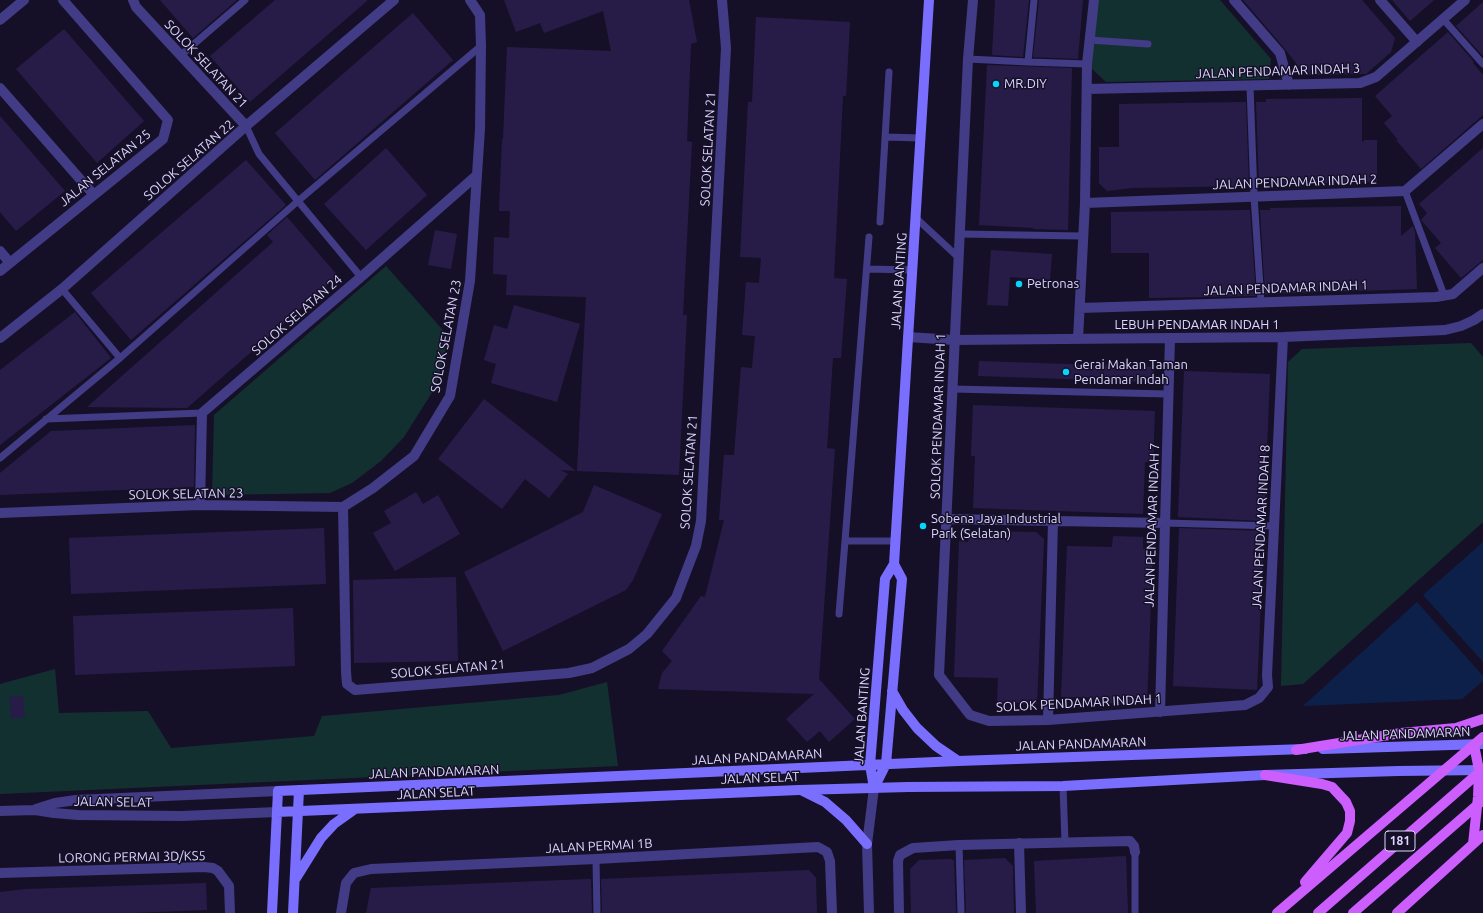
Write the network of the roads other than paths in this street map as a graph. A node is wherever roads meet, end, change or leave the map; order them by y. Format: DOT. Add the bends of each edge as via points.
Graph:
graph roads {
  1 [pos="24,0"];
  2 [pos="63,0"];
  3 [pos="133,0"];
  4 [pos="245,0"];
  5 [pos="394,0"];
  6 [pos="470,0"];
  7 [pos="722,0"];
  8 [pos="929,0"];
  9 [pos="973,0"];
  10 [pos="1034,0"];
  11 [pos="1094,0"];
  12 [pos="1234,0"];
  13 [pos="1380,0"];
  14 [pos="1465,0"];
  15 [pos="1443,19"];
  16 [pos="0,20"];
  17 [pos="1090,40"];
  18 [pos="1417,42"];
  19 [pos="1148,44"];
  20 [pos="481,46"];
  21 [pos="180,56"];
  22 [pos="968,59"];
  23 [pos="1028,62"];
  24 [pos="1087,64"];
  25 [pos="1483,64"];
  26 [pos="889,72"];
  27 [pos="1289,85"];
  28 [pos="1250,86"];
  29 [pos="0,88"];
  30 [pos="1087,89"];
  31 [pos="1483,124"];
  32 [pos="246,126"];
  33 [pos="885,137"];
  34 [pos="921,138"];
  35 [pos="477,175"];
  36 [pos="1404,190"];
  37 [pos="94,195"];
  38 [pos="1254,196"];
  39 [pos="298,201"];
  40 [pos="1085,203"];
  41 [pos="916,218"];
  42 [pos="880,222"];
  43 [pos="960,234"];
  44 [pos="1082,236"];
  45 [pos="869,238"];
  46 [pos="0,251"];
  47 [pos="958,257"];
  48 [pos="10,262"];
  49 [pos="1483,268"];
  50 [pos="866,269"];
  51 [pos="913,270"];
  52 [pos="0,271"];
  53 [pos="361,278"];
  54 [pos="62,289"];
  55 [pos="1444,295"];
  56 [pos="1260,302"];
  57 [pos="1080,308"];
  58 [pos="1483,314"];
  59 [pos="908,336"];
  60 [pos="1283,337"];
  61 [pos="0,338"];
  62 [pos="1170,338"];
  63 [pos="1078,339"];
  64 [pos="954,340"];
  65 [pos="120,358"];
  66 [pos="952,389"];
  67 [pos="1168,394"];
  68 [pos="202,413"];
  69 [pos="46,420"];
  70 [pos="0,458"];
  71 [pos="200,505"];
  72 [pos="343,507"];
  73 [pos="0,513"];
  74 [pos="947,519"];
  75 [pos="1053,521"];
  76 [pos="1165,523"];
  77 [pos="1274,526"];
  78 [pos="845,541"];
  79 [pos="896,541"];
  80 [pos="894,564"];
  81 [pos="839,614"];
  82 [pos="892,691"];
  83 [pos="1244,705"];
  84 [pos="1160,712"];
  85 [pos="1483,719"];
  86 [pos="1048,720"];
  87 [pos="1483,737"];
  88 [pos="1478,745"];
  89 [pos="1296,750"];
  90 [pos="958,761"];
  91 [pos="886,764"];
  92 [pos="870,765"];
  93 [pos="1445,770"];
  94 [pos="1482,770"];
  95 [pos="1265,775"];
  96 [pos="1063,786"];
  97 [pos="874,788"];
  98 [pos="299,790"];
  99 [pos="799,790"];
  100 [pos="278,791"];
  101 [pos="1483,800"];
  102 [pos="355,809"];
  103 [pos="34,810"];
  104 [pos="0,811"];
  105 [pos="277,812"];
  106 [pos="298,812"];
  107 [pos="1483,835"];
  108 [pos="1065,842"];
  109 [pos="1019,843"];
  110 [pos="867,844"];
  111 [pos="1474,844"];
  112 [pos="959,845"];
  113 [pos="1135,852"];
  114 [pos="596,859"];
  115 [pos="0,873"];
  116 [pos="295,880"];
  117 [pos="1285,905"];
  118 [pos="230,913"];
  119 [pos="272,913"];
  120 [pos="293,913"];
  121 [pos="341,913"];
  122 [pos="598,913"];
  123 [pos="832,913"];
  124 [pos="869,913"];
  125 [pos="899,913"];
  126 [pos="961,913"];
  127 [pos="1021,913"];
  128 [pos="1135,913"];
  129 [pos="1277,913"];
  130 [pos="1318,913"];
  131 [pos="1353,913"];
  132 [pos="1397,913"];
  1 -- 16 [label="street"];
  2 -- 37 [label="street, JALAN SELATAN 25" via="168,120 163,139"];
  3 -- 21 [label="street, SOLOK SELATAN 21" via="136,7"];
  4 -- 21 [label="lane"];
  5 -- 32 [label="street, SOLOK SELATAN 22"];
  6 -- 20 [label="street, SOLOK SELATAN 23" via="480,15"];
  7 -- 72 [label="street, SOLOK SELATAN 21" via="726,48 701,521 696,546 676,598 647,634 629,649 592,668 569,673 355,690 347,684 346,672"];
  8 -- 34 [label="main road, JALAN BANTING"];
  9 -- 22 [label="street, SOLOK PENDAMAR INDAH 1"];
  10 -- 23 [label="lane"];
  11 -- 17 [label="street"];
  12 -- 27 [label="street" via="1280,53"];
  13 -- 18 [label="street"];
  14 -- 15 [label="street, JALAN PENDAMAR INDAH 3"];
  15 -- 18 [label="street, JALAN PENDAMAR INDAH 3"];
  15 -- 25 [label="lane"];
  17 -- 19 [label="lane"];
  17 -- 24 [label="street"];
  18 -- 27 [label="street, JALAN PENDAMAR INDAH 3" via="1376,78 1360,83"];
  20 -- 35 [label="street, SOLOK SELATAN 23"];
  20 -- 39 [label="lane"];
  21 -- 32 [label="street, SOLOK SELATAN 21"];
  22 -- 23 [label="lane"];
  22 -- 43 [label="street, SOLOK PENDAMAR INDAH 1"];
  23 -- 24 [label="lane"];
  24 -- 30 [label="street"];
  26 -- 33 [label="lane"];
  27 -- 28 [label="street, JALAN PENDAMAR INDAH 3"];
  28 -- 30 [label="street, JALAN PENDAMAR INDAH 3"];
  28 -- 38 [label="lane"];
  29 -- 37 [label="street"];
  30 -- 40 [label="street"];
  31 -- 36 [label="street"];
  32 -- 39 [label="lane" via="259,154"];
  32 -- 54 [label="street, SOLOK SELATAN 22"];
  33 -- 34 [label="lane"];
  33 -- 42 [label="lane"];
  34 -- 41 [label="main road, JALAN BANTING"];
  35 -- 53 [label="street, SOLOK SELATAN 24"];
  35 -- 72 [label="street, SOLOK SELATAN 23" via="470,281 450,396 414,456 373,488"];
  36 -- 38 [label="street, JALAN PENDAMAR INDAH 2"];
  36 -- 55 [label="lane"];
  37 -- 48 [label="street, JALAN SELATAN 25"];
  38 -- 40 [label="street, JALAN PENDAMAR INDAH 2"];
  38 -- 56 [label="lane"];
  39 -- 53 [label="lane"];
  39 -- 65 [label="lane"];
  40 -- 44 [label="street"];
  41 -- 47 [label="lane"];
  41 -- 51 [label="main road, JALAN BANTING"];
  43 -- 44 [label="lane"];
  43 -- 47 [label="street, SOLOK PENDAMAR INDAH 1"];
  44 -- 57 [label="street"];
  45 -- 50 [label="lane"];
  46 -- 48 [label="street"];
  47 -- 64 [label="street, SOLOK PENDAMAR INDAH 1"];
  48 -- 52 [label="street, JALAN SELATAN 25"];
  49 -- 55 [label="street, JALAN PENDAMAR INDAH 1" via="1453,294"];
  50 -- 51 [label="lane"];
  50 -- 78 [label="lane"];
  51 -- 59 [label="main road, JALAN BANTING"];
  53 -- 68 [label="street, SOLOK SELATAN 24"];
  54 -- 61 [label="street, SOLOK SELATAN 22"];
  54 -- 65 [label="lane"];
  55 -- 56 [label="street, JALAN PENDAMAR INDAH 1"];
  56 -- 57 [label="street, JALAN PENDAMAR INDAH 1"];
  57 -- 63 [label="street"];
  58 -- 60 [label="street, LEBUH PENDAMAR INDAH 1" via="1461,326 1446,330"];
  59 -- 64 [label="street, LEBUH PENDAMAR INDAH 1"];
  59 -- 79 [label="main road, JALAN BANTING"];
  60 -- 62 [label="street, LEBUH PENDAMAR INDAH 1"];
  60 -- 77 [label="street, JALAN PENDAMAR INDAH 8"];
  62 -- 63 [label="street, LEBUH PENDAMAR INDAH 1"];
  62 -- 67 [label="street, JALAN PENDAMAR INDAH 7"];
  63 -- 64 [label="street, LEBUH PENDAMAR INDAH 1"];
  64 -- 66 [label="street, SOLOK PENDAMAR INDAH 1"];
  65 -- 69 [label="lane"];
  66 -- 67 [label="lane"];
  66 -- 74 [label="street, SOLOK PENDAMAR INDAH 1"];
  67 -- 76 [label="street, JALAN PENDAMAR INDAH 7"];
  68 -- 69 [label="lane"];
  68 -- 71 [label="street"];
  69 -- 70 [label="lane"];
  71 -- 72 [label="street, SOLOK SELATAN 23"];
  71 -- 73 [label="street, SOLOK SELATAN 23"];
  74 -- 75 [label="street"];
  74 -- 86 [label="street, SOLOK PENDAMAR INDAH 1" via="939,676 970,715 989,721"];
  75 -- 76 [label="street"];
  75 -- 86 [label="street"];
  76 -- 77 [label="lane"];
  76 -- 84 [label="street, JALAN PENDAMAR INDAH 7"];
  77 -- 83 [label="street, JALAN PENDAMAR INDAH 8" via="1268,688 1259,698"];
  78 -- 79 [label="lane"];
  78 -- 81 [label="lane"];
  79 -- 80 [label="main road, JALAN BANTING"];
  80 -- 82 [label="main road, JALAN BANTING" via="902,579"];
  80 -- 92 [label="main road, JALAN BANTING" via="885,579"];
  82 -- 90 [label="main road" via="917,728 936,746"];
  82 -- 91 [label="main road, JALAN BANTING"];
  83 -- 84 [label="street, SOLOK PENDAMAR INDAH 1"];
  84 -- 86 [label="street, SOLOK PENDAMAR INDAH 1"];
  85 -- 89 [label="main road" via="1456,728 1401,733"];
  87 -- 88 [label="main road"];
  88 -- 89 [label="main road, JALAN PANDAMARAN"];
  88 -- 93 [label="main road"];
  88 -- 94 [label="main road"];
  89 -- 90 [label="main road, JALAN PANDAMARAN"];
  90 -- 91 [label="main road, JALAN PANDAMARAN"];
  91 -- 92 [label="main road, JALAN PANDAMARAN"];
  91 -- 97 [label="main road, JALAN BANTING"];
  92 -- 97 [label="main road, JALAN BANTING"];
  92 -- 98 [label="main road, JALAN PANDAMARAN"];
  93 -- 94 [label="main road"];
  93 -- 95 [label="main road"];
  93 -- 117 [label="main road"];
  94 -- 111 [label="main road"];
  94 -- 130 [label="main road, 181, bridge"];
  95 -- 96 [label="main road"];
  95 -- 117 [label="main road" via="1332,787 1346,802 1350,811 1347,833"];
  96 -- 97 [label="main road"];
  96 -- 108 [label="lane"];
  97 -- 99 [label="main road, JALAN SELAT"];
  97 -- 110 [label="street"];
  98 -- 100 [label="main road, JALAN PANDAMARAN"];
  98 -- 106 [label="main road"];
  99 -- 102 [label="main road, JALAN SELAT"];
  99 -- 110 [label="main road" via="825,802 846,820"];
  100 -- 103 [label="street, JALAN PANDAMARAN" via="76,800"];
  100 -- 105 [label="main road"];
  101 -- 131 [label="main road, 181, bridge"];
  102 -- 106 [label="main road, JALAN SELAT"];
  102 -- 116 [label="main road" via="334,824 321,838"];
  103 -- 104 [label="street, JALAN SELAT"];
  103 -- 105 [label="street, JALAN SELAT" via="78,815 166,816"];
  105 -- 106 [label="main road, JALAN SELAT"];
  105 -- 119 [label="main road"];
  106 -- 116 [label="main road"];
  107 -- 111 [label="main road"];
  108 -- 109 [label="street"];
  108 -- 113 [label="street" via="1130,841"];
  109 -- 112 [label="street"];
  109 -- 127 [label="street"];
  110 -- 124 [label="street"];
  111 -- 132 [label="main road"];
  112 -- 125 [label="street" via="913,848 900,855"];
  112 -- 126 [label="lane"];
  113 -- 128 [label="lane"];
  114 -- 121 [label="street, JALAN PERMAI 1B" via="370,869 354,873 346,883"];
  114 -- 122 [label="lane"];
  114 -- 123 [label="street, JALAN PERMAI 1B" via="818,847 827,852 830,861"];
  115 -- 118 [label="street, LORONG PERMAI 3D/KS5" via="213,868 229,886"];
  116 -- 120 [label="main road"];
  117 -- 129 [label="main road"];
}
